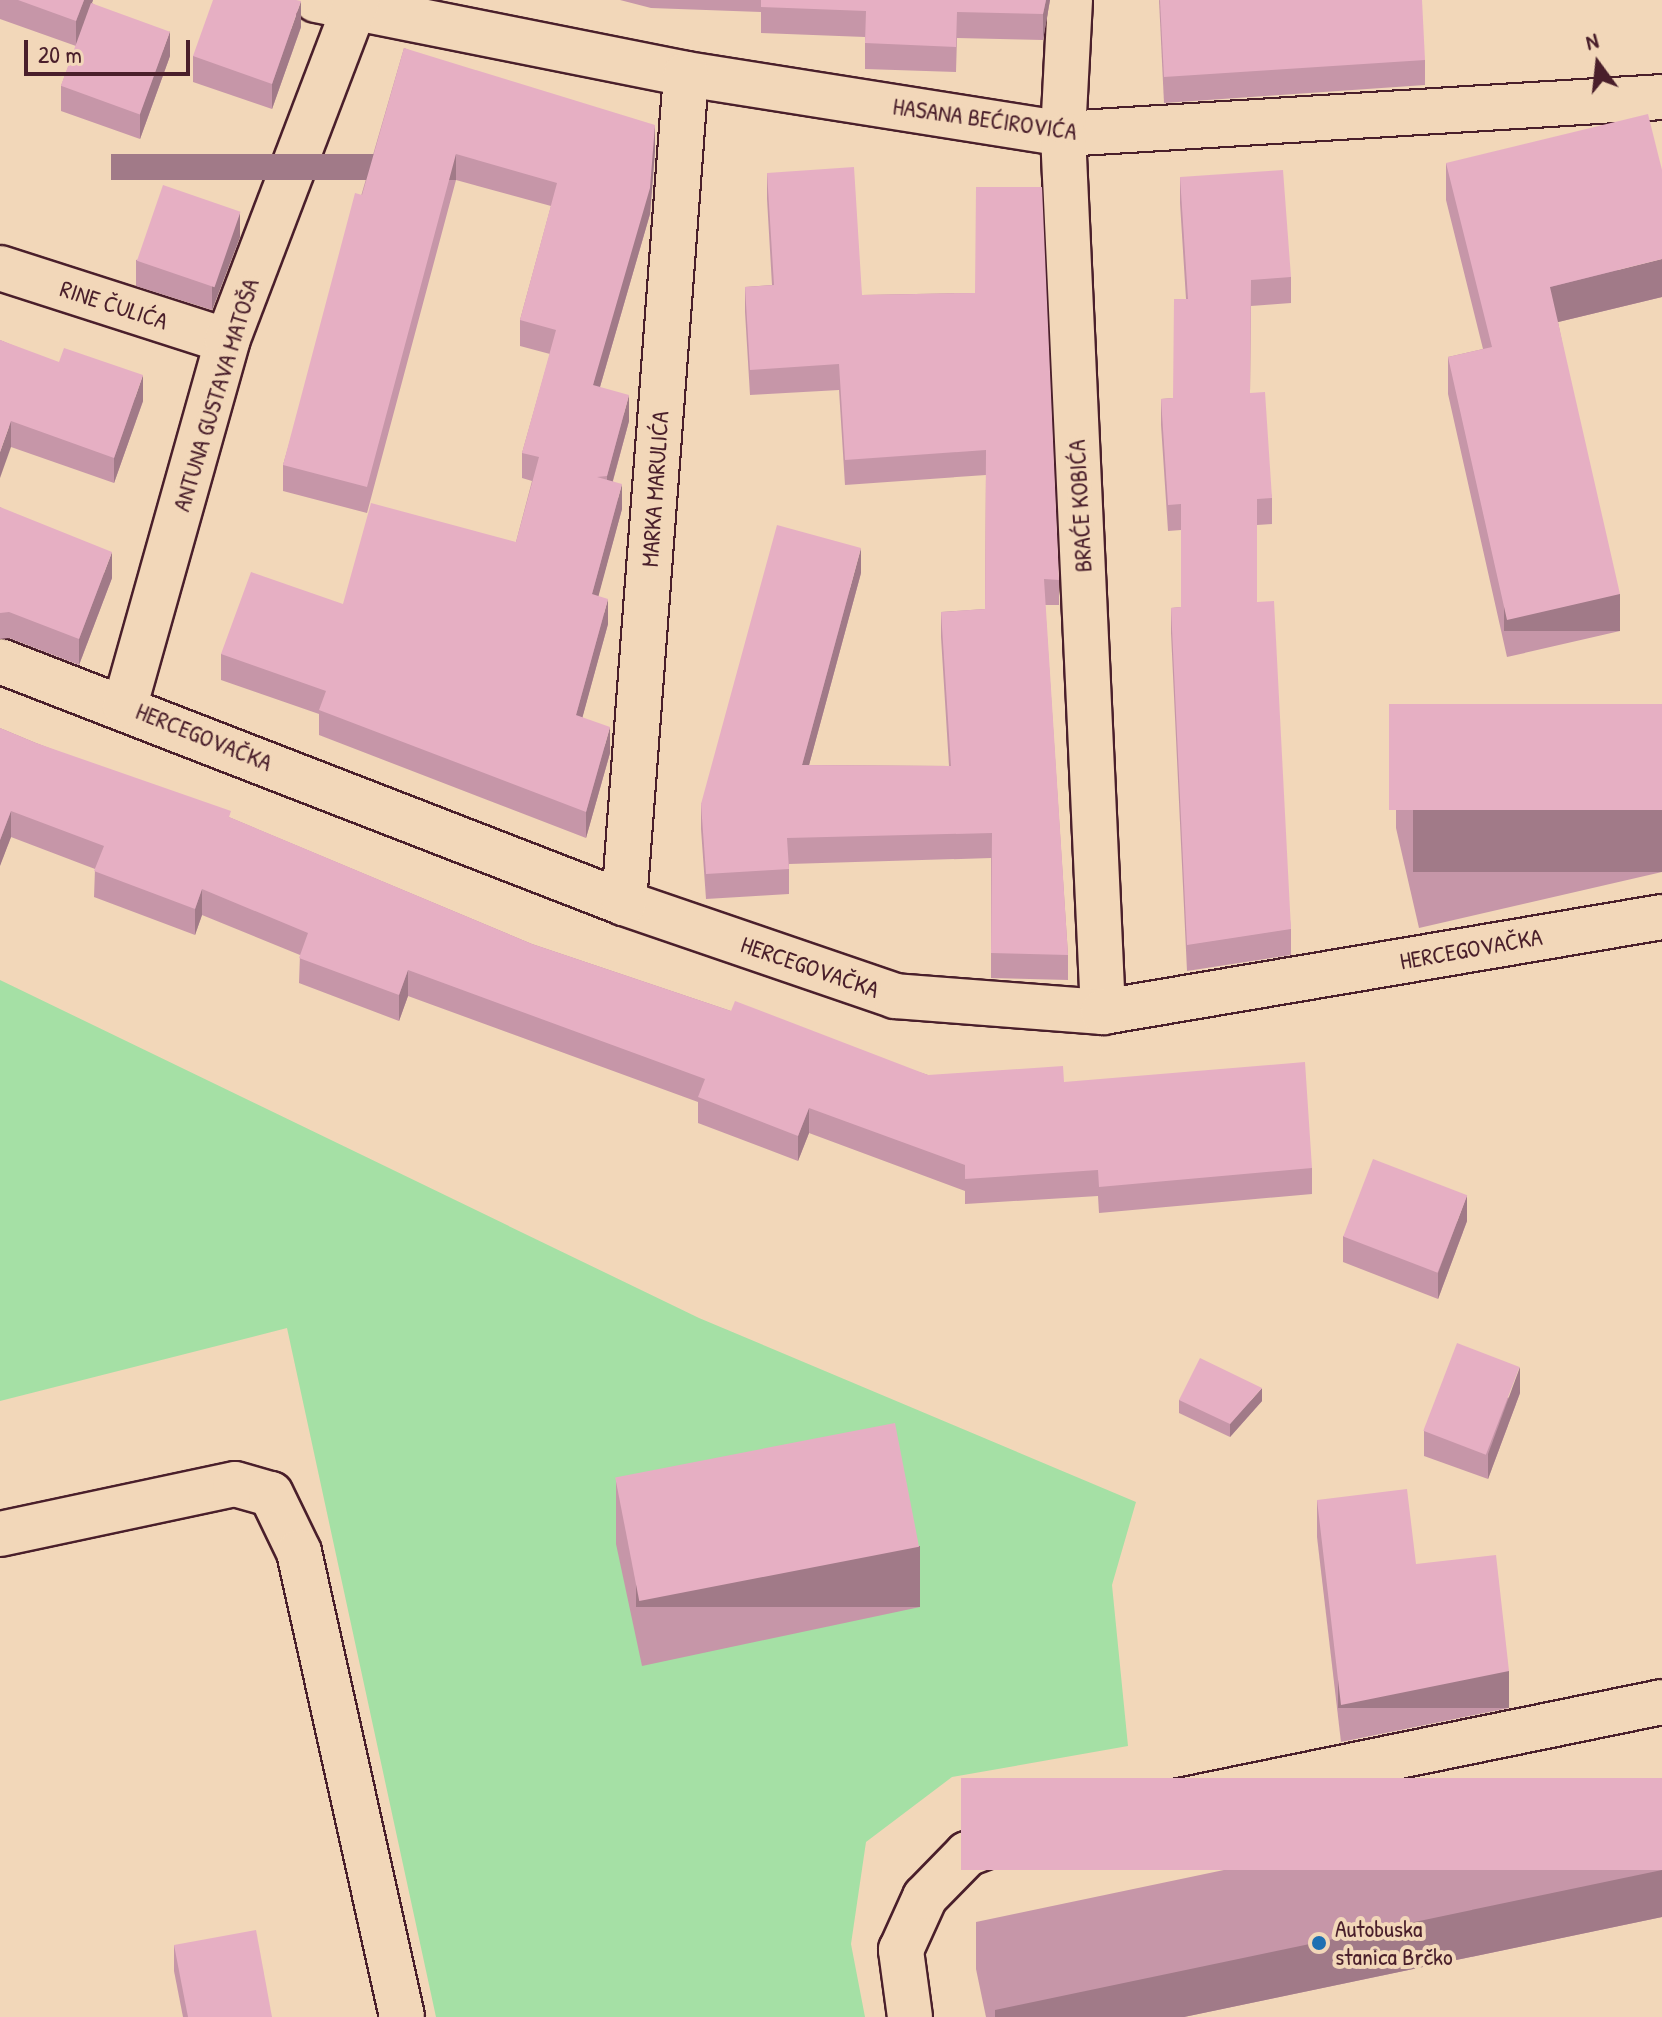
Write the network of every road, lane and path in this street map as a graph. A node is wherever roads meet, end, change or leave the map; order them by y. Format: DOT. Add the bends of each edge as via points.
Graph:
graph roads {
  1 [pos="1070,0"];
  2 [pos="342,4"];
  3 [pos="686,74"];
  4 [pos="1662,97"];
  5 [pos="1063,134"];
  6 [pos="0,268"];
  7 [pos="227,341"];
  8 [pos="0,661"];
  9 [pos="125,705"];
  10 [pos="624,903"];
  11 [pos="1662,917"];
  12 [pos="1103,1012"];
  13 [pos="0,1534"];
  14 [pos="1662,1702"];
  15 [pos="402,2017"];
  16 [pos="910,2017"];
  1 -- 5 [label="street, BRAĆE KOBIĆA"];
  2 -- 3 [label="street, HASANA BEĆIROVIĆA"];
  2 -- 7 [label="street, ANTUNA GUSTAVA MATOŠA"];
  3 -- 5 [label="street, HASANA BEĆIROVIĆA"];
  3 -- 10 [label="street, MARKA MARULIĆA"];
  4 -- 5 [label="street, HASANA BEĆIROVIĆA"];
  5 -- 12 [label="street, BRAĆE KOBIĆA"];
  6 -- 7 [label="street, RINE ČULIĆA"];
  7 -- 9 [label="street, ANTUNA GUSTAVA MATOŠA"];
  8 -- 9 [label="street, HERCEGOVAČKA"];
  9 -- 10 [label="street, HERCEGOVAČKA"];
  10 -- 12 [label="street, HERCEGOVAČKA" via="895,996"];
  11 -- 12 [label="street, HERCEGOVAČKA"];
  13 -- 15 [label="street" via="235,1484 271,1494 299,1552"];
  14 -- 16 [label="street" via="1019,1834 967,1854 925,1897 901,1950"];
}
